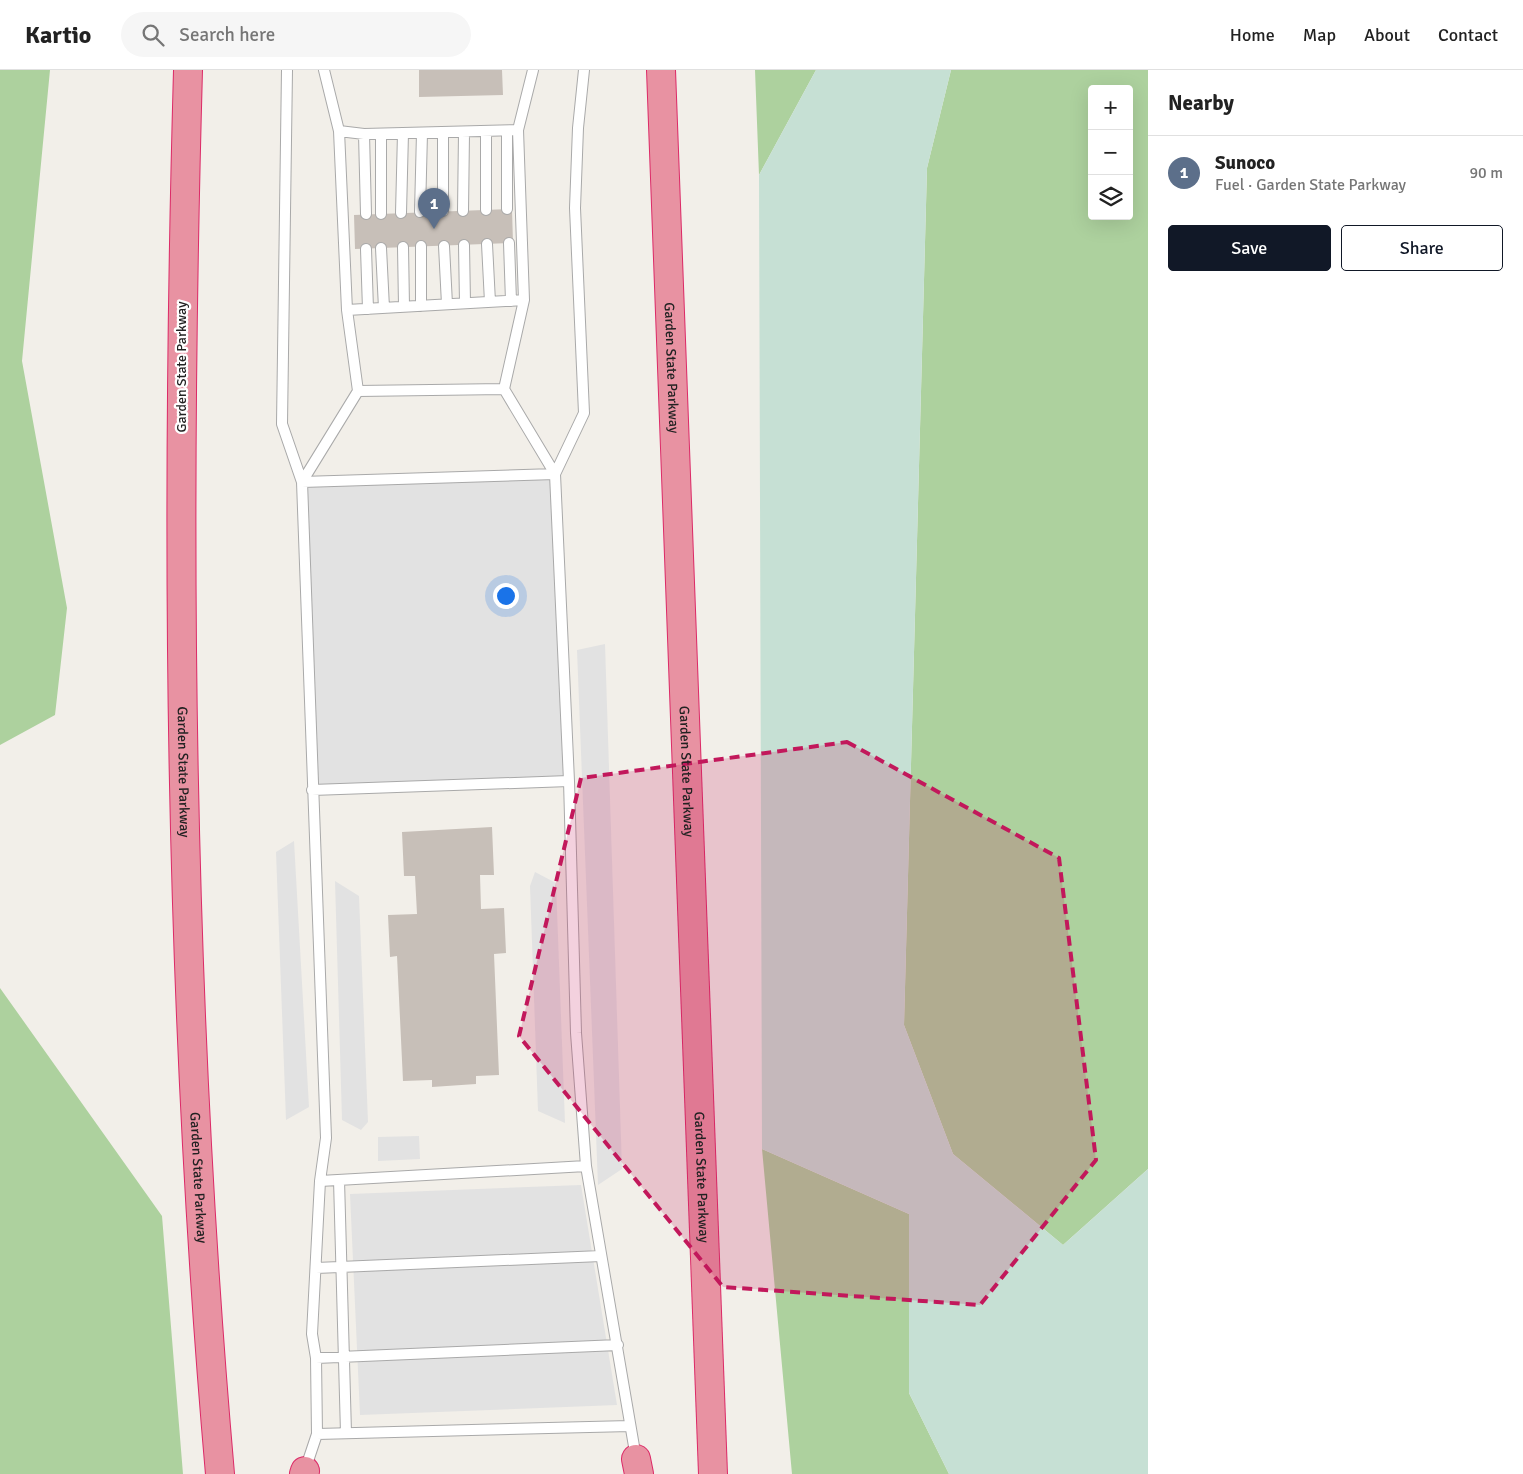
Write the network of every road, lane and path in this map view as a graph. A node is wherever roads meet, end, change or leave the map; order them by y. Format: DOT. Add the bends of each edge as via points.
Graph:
graph roads {
  1 [pos="188,70"];
  2 [pos="287,70"];
  3 [pos="324,70"];
  4 [pos="532,70"];
  5 [pos="584,70"];
  6 [pos="661,70"];
  7 [pos="518,130"];
  8 [pos="339,131"];
  9 [pos="486,132"];
  10 [pos="507,132"];
  11 [pos="403,133"];
  12 [pos="422,133"];
  13 [pos="443,133"];
  14 [pos="464,133"];
  15 [pos="364,134"];
  16 [pos="382,134"];
  17 [pos="507,209"];
  18 [pos="486,210"];
  19 [pos="444,211"];
  20 [pos="463,211"];
  21 [pos="420,212"];
  22 [pos="401,213"];
  23 [pos="366,214"];
  24 [pos="381,214"];
  25 [pos="509,243"];
  26 [pos="488,244"];
  27 [pos="464,245"];
  28 [pos="421,246"];
  29 [pos="444,246"];
  30 [pos="403,247"];
  31 [pos="381,248"];
  32 [pos="366,249"];
  33 [pos="511,300"];
  34 [pos="524,300"];
  35 [pos="490,302"];
  36 [pos="465,303"];
  37 [pos="447,304"];
  38 [pos="404,306"];
  39 [pos="421,306"];
  40 [pos="384,308"];
  41 [pos="368,309"];
  42 [pos="347,310"];
  43 [pos="504,390"];
  44 [pos="358,391"];
  45 [pos="555,474"];
  46 [pos="302,482"];
  47 [pos="569,781"];
  48 [pos="312,790"];
  49 [pos="586,1166"];
  50 [pos="320,1180"];
  51 [pos="339,1180"];
  52 [pos="601,1256"];
  53 [pos="341,1267"];
  54 [pos="316,1268"];
  55 [pos="618,1345"];
  56 [pos="344,1356"];
  57 [pos="316,1358"];
  58 [pos="630,1426"];
  59 [pos="346,1433"];
  60 [pos="317,1434"];
  61 [pos="638,1467"];
  62 [pos="305,1473"];
  63 [pos="220,1474"];
  64 [pos="713,1474"];
  1 -- 63 [label="highway, Garden State Parkway" via="180,527 187,902 202,1238"];
  2 -- 46 [label="lane" via="282,424"];
  3 -- 8 [label="lane"];
  4 -- 7 [label="lane"];
  5 -- 45 [label="lane" via="575,208 584,413"];
  6 -- 64 [label="highway, Garden State Parkway"];
  7 -- 10 [label="lane"];
  7 -- 34 [label="lane"];
  8 -- 15 [label="lane"];
  8 -- 42 [label="lane"];
  9 -- 10 [label="lane"];
  9 -- 14 [label="lane"];
  9 -- 18 [label="lane"];
  10 -- 17 [label="lane"];
  11 -- 12 [label="lane"];
  11 -- 16 [label="lane"];
  11 -- 22 [label="lane"];
  12 -- 13 [label="lane"];
  12 -- 21 [label="lane"];
  13 -- 14 [label="lane"];
  13 -- 19 [label="lane"];
  14 -- 20 [label="lane"];
  15 -- 16 [label="lane"];
  15 -- 23 [label="lane"];
  16 -- 24 [label="lane"];
  25 -- 33 [label="lane"];
  26 -- 35 [label="lane"];
  27 -- 36 [label="lane"];
  28 -- 39 [label="lane"];
  29 -- 37 [label="lane"];
  30 -- 38 [label="lane"];
  31 -- 40 [label="lane"];
  32 -- 41 [label="lane"];
  33 -- 34 [label="lane"];
  33 -- 35 [label="lane"];
  34 -- 43 [label="lane"];
  35 -- 36 [label="lane"];
  36 -- 37 [label="lane"];
  37 -- 39 [label="lane"];
  38 -- 39 [label="lane"];
  38 -- 40 [label="lane"];
  40 -- 41 [label="lane"];
  41 -- 42 [label="lane"];
  42 -- 44 [label="lane"];
  43 -- 44 [label="lane"];
  43 -- 45 [label="lane"];
  44 -- 46 [label="lane"];
  45 -- 46 [label="lane"];
  45 -- 47 [label="lane"];
  46 -- 48 [label="lane"];
  47 -- 48 [label="lane"];
  47 -- 49 [label="lane" via="576,1033"];
  48 -- 50 [label="lane" via="326,1138"];
  49 -- 51 [label="lane"];
  49 -- 52 [label="lane"];
  50 -- 51 [label="lane"];
  50 -- 54 [label="lane"];
  51 -- 53 [label="lane"];
  52 -- 53 [label="lane"];
  52 -- 55 [label="lane"];
  53 -- 54 [label="lane"];
  53 -- 56 [label="lane"];
  54 -- 57 [label="lane" via="312,1334"];
  55 -- 56 [label="lane"];
  55 -- 58 [label="lane"];
  56 -- 57 [label="lane"];
  56 -- 59 [label="lane"];
  57 -- 60 [label="lane"];
  58 -- 59 [label="lane"];
  58 -- 61 [label="lane"];
  59 -- 60 [label="lane"];
  60 -- 62 [label="lane"];
}
